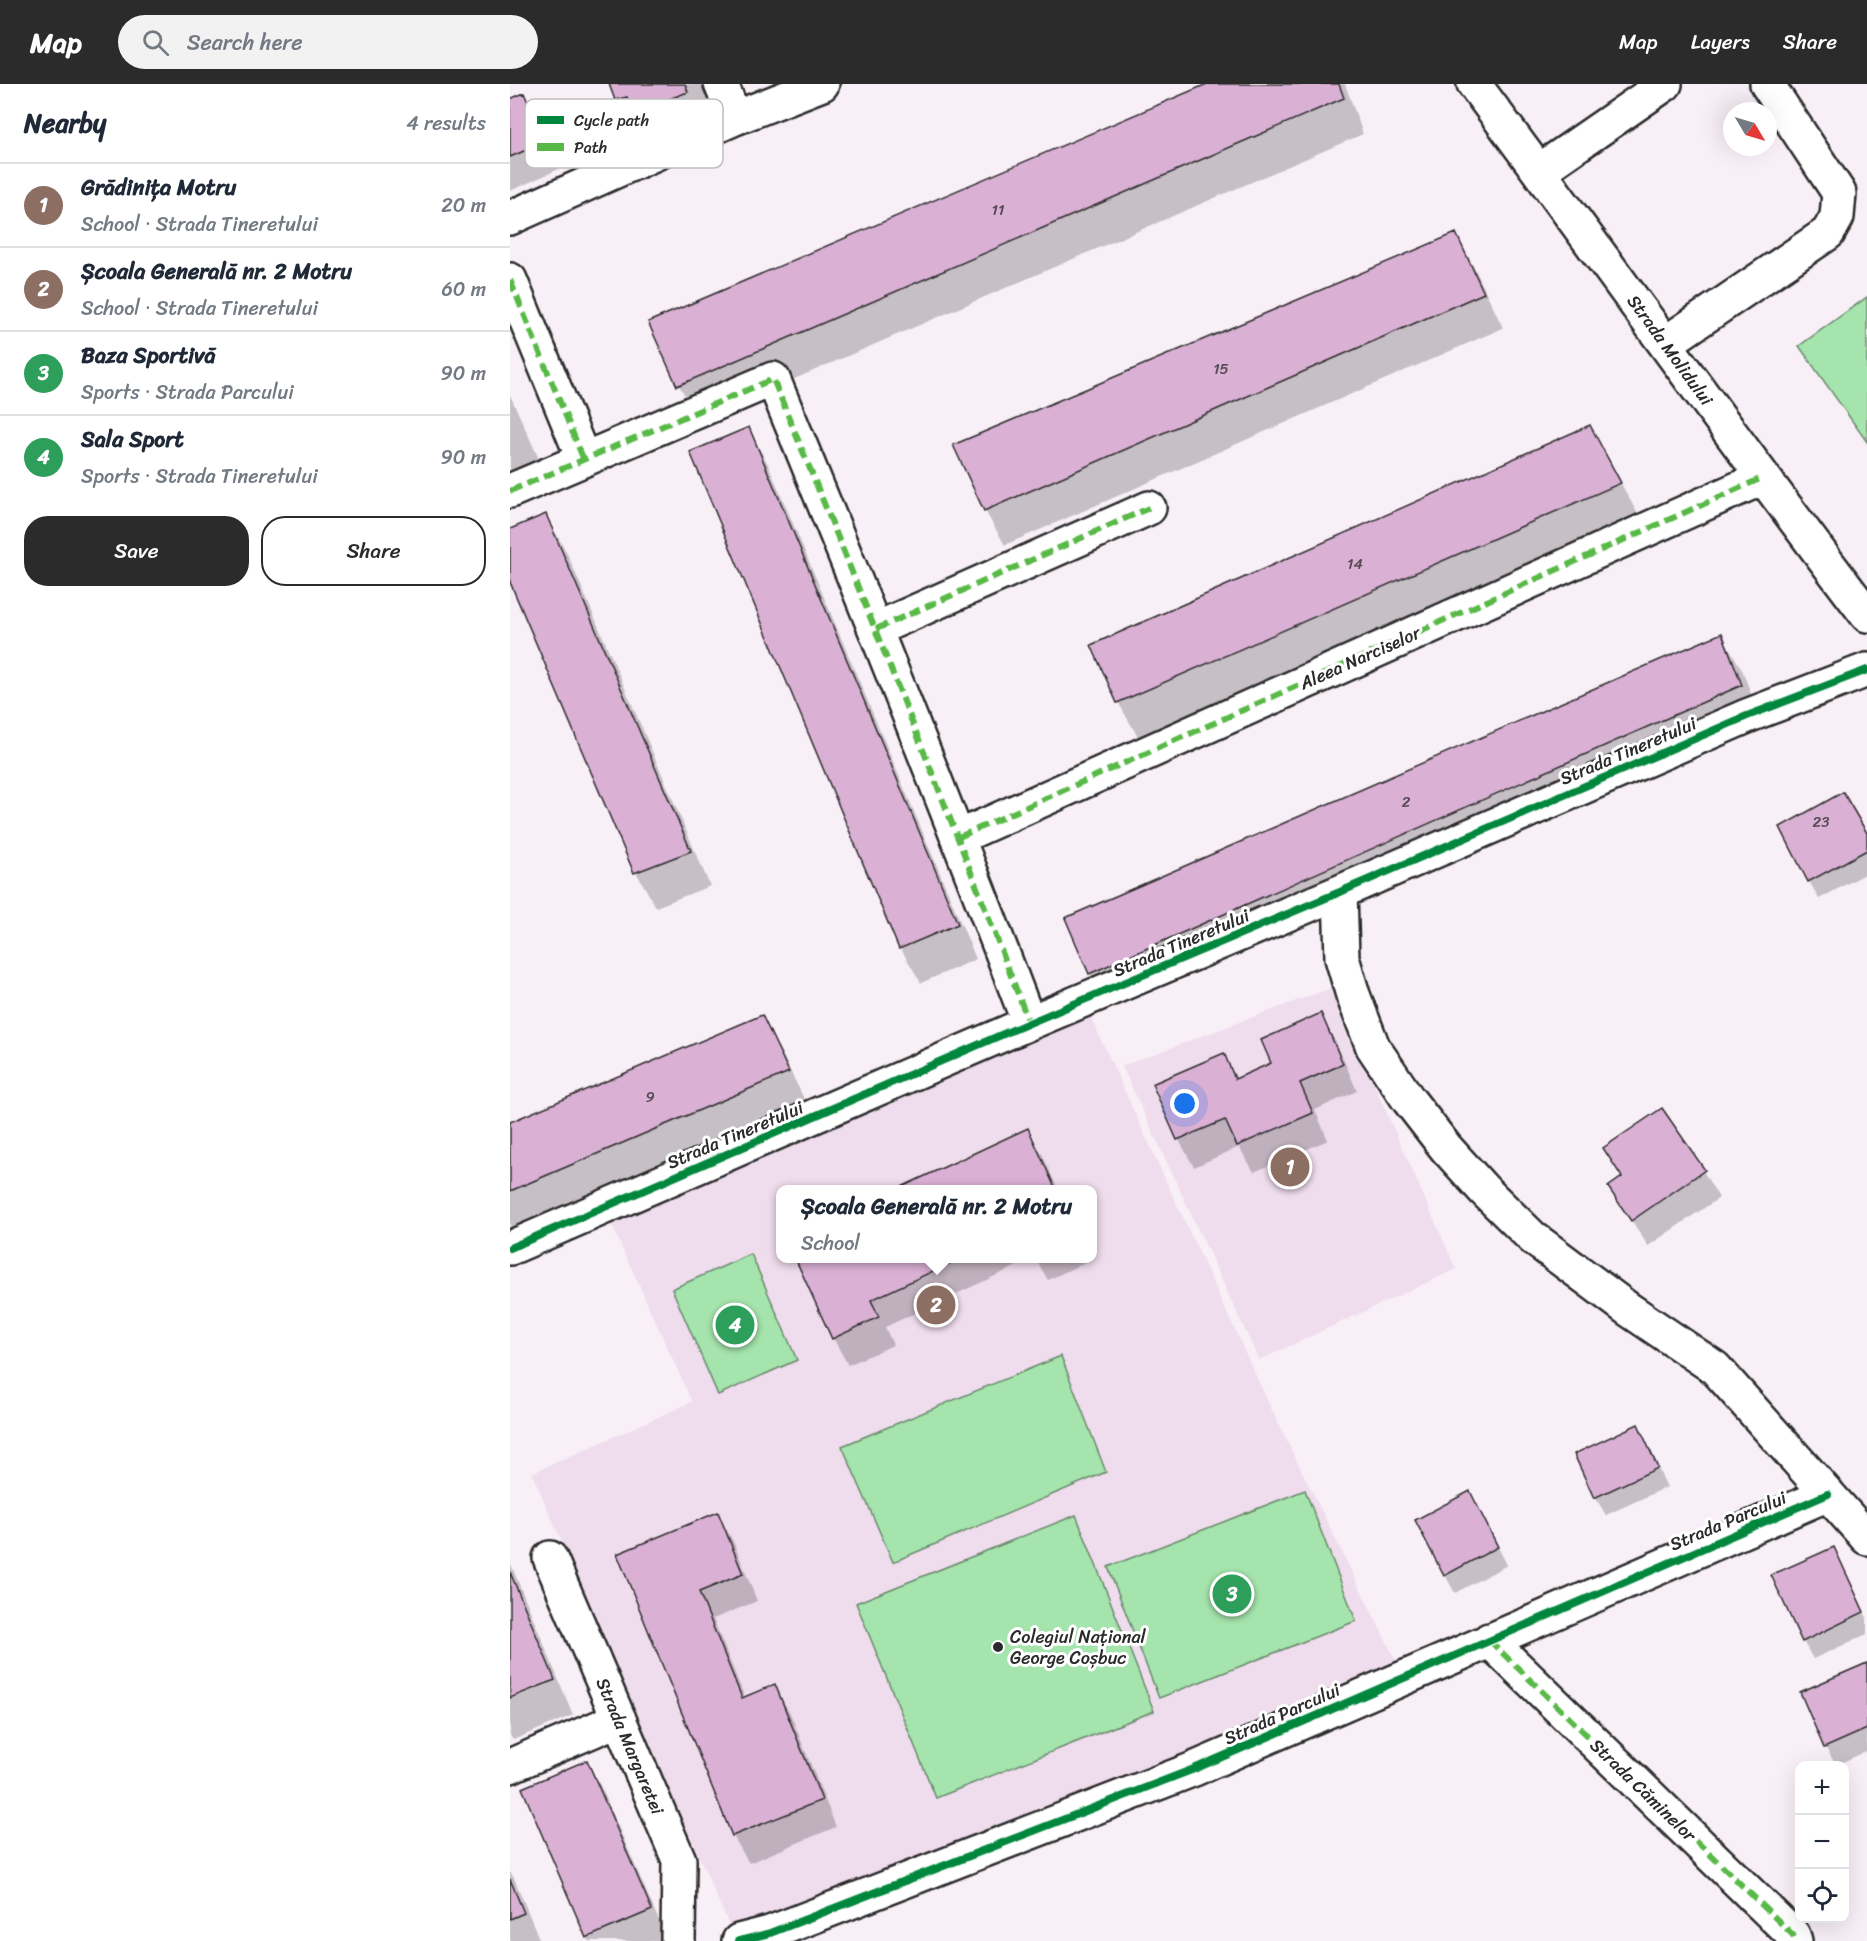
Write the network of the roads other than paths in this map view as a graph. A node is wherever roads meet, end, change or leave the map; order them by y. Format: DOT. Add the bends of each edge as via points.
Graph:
graph roads {
  1 [pos="721,84"];
  2 [pos="822,84"];
  3 [pos="1474,84"];
  4 [pos="1665,84"];
  5 [pos="1767,84"];
  6 [pos="735,118"];
  7 [pos="723,123"];
  8 [pos="622,168"];
  9 [pos="1539,171"];
  10 [pos="510,218"];
  11 [pos="510,280"];
  12 [pos="1666,343"];
  13 [pos="583,458"];
  14 [pos="1762,478"];
  15 [pos="510,491"];
  16 [pos="1149,508"];
  17 [pos="1867,615"];
  18 [pos="876,629"];
  19 [pos="1867,670"];
  20 [pos="959,837"];
  21 [pos="1340,892"];
  22 [pos="1029,1023"];
  23 [pos="510,1248"];
  24 [pos="1828,1494"];
  25 [pos="1867,1538"];
  26 [pos="550,1558"];
  27 [pos="1489,1640"];
  28 [pos="619,1719"];
  29 [pos="510,1766"];
  30 [pos="678,1941"];
  31 [pos="739,1941"];
  32 [pos="1795,1941"];
  1 -- 6 [label="street"];
  2 -- 6 [label="street"];
  3 -- 9 [label="street, Strada Molidului"];
  4 -- 9 [label="street"];
  5 -- 12 [label="street" via="1839,193 1838,217 1828,233"];
  6 -- 7 [label="street"];
  8 -- 10 [label="street"];
  9 -- 12 [label="street, Strada Molidului"];
  11 -- 13 [label="street"];
  12 -- 14 [label="street, Strada Molidului"];
  13 -- 15 [label="street"];
  13 -- 18 [label="street" via="773,379"];
  14 -- 17 [label="street, Strada Molidului"];
  14 -- 20 [label="street, Aleea Narciselor"];
  16 -- 18 [label="street"];
  18 -- 20 [label="street"];
  19 -- 21 [label="street, Strada Tineretului" via="1747,716"];
  20 -- 22 [label="street"];
  21 -- 22 [label="street, Strada Tineretului"];
  21 -- 24 [label="street" via="1341,958 1374,1047 1446,1148 1533,1238 1714,1368"];
  22 -- 23 [label="street, Strada Tineretului"];
  24 -- 25 [label="street"];
  24 -- 27 [label="street, Strada Parcului"];
  26 -- 28 [label="street, Strada Margaretei"];
  27 -- 31 [label="street, Strada Parcului" via="1194,1769 770,1933"];
  27 -- 32 [label="street, Strada Căminelor"];
  28 -- 29 [label="street"];
  28 -- 30 [label="street, Strada Margaretei" via="679,1860"];
}
